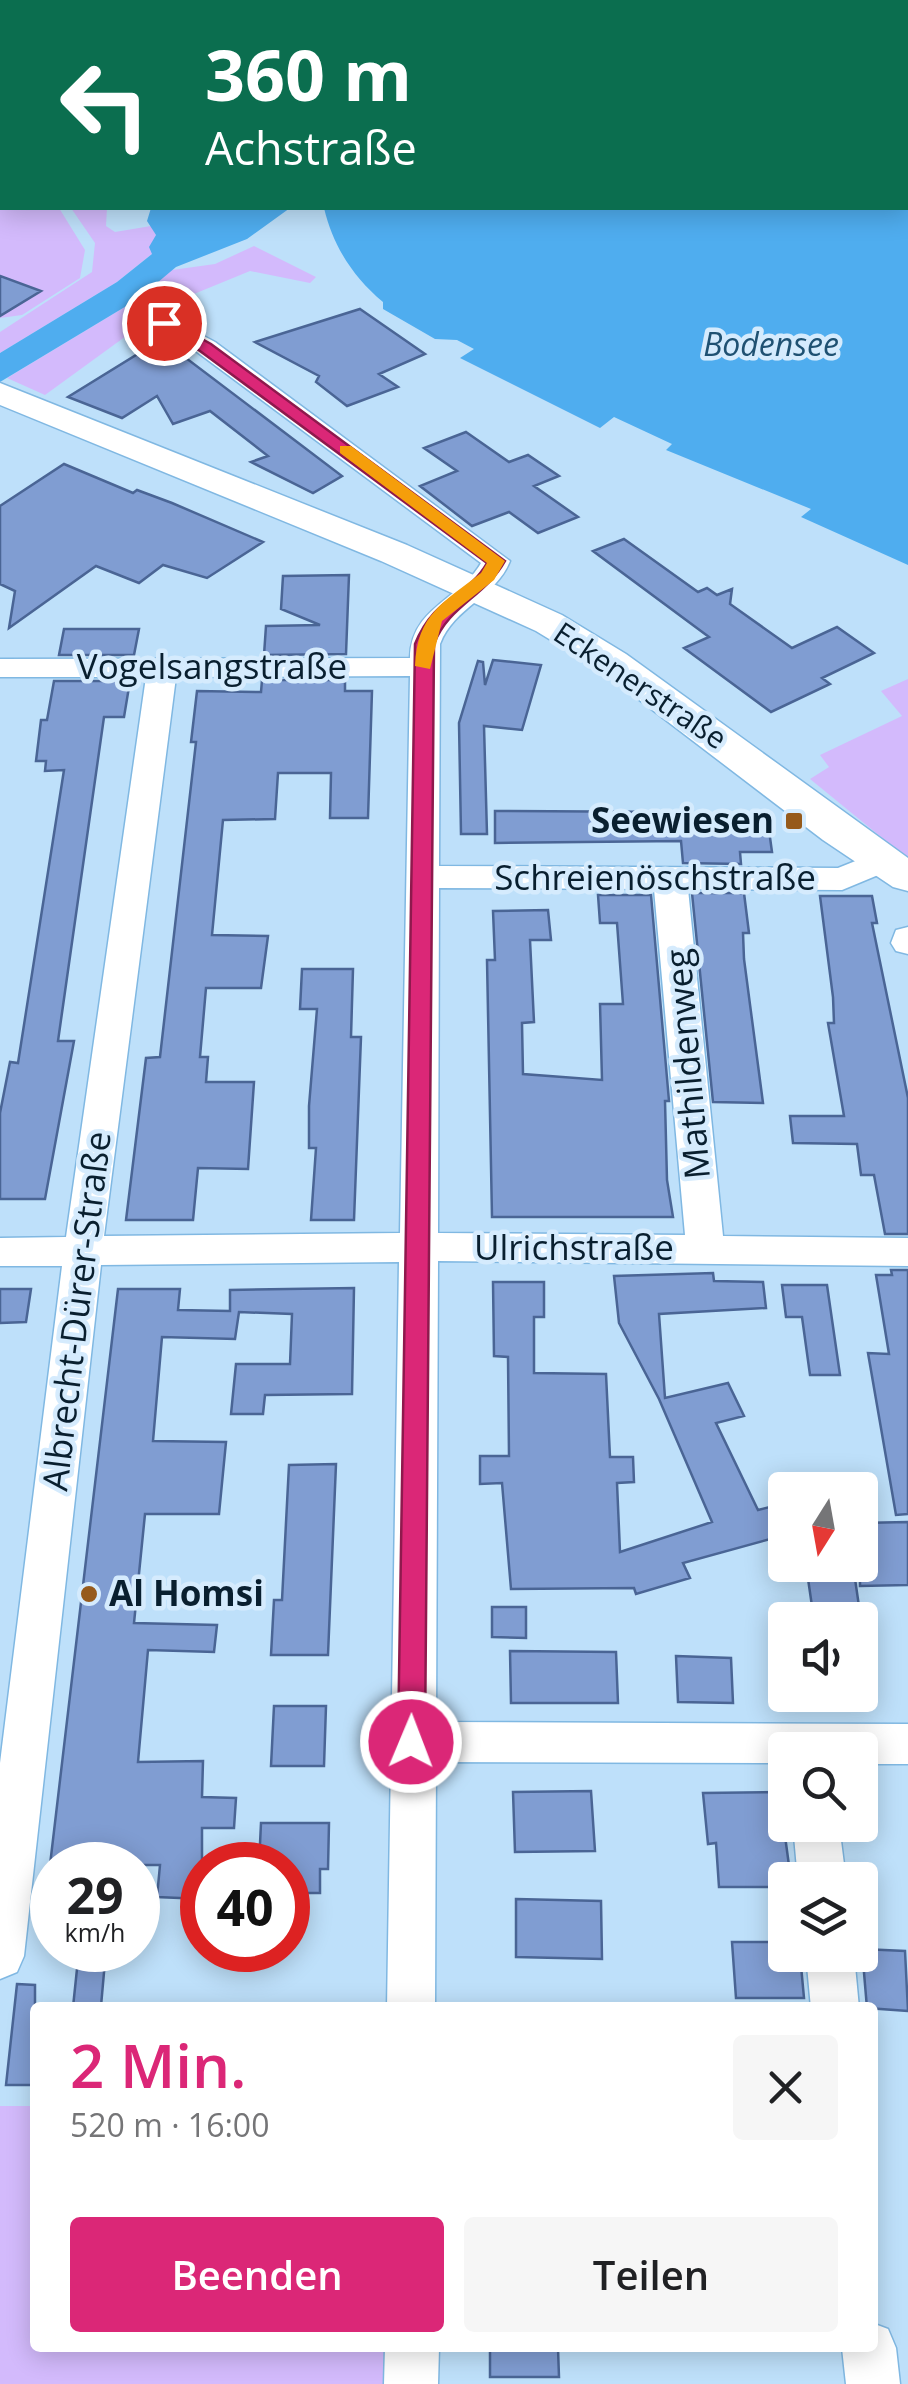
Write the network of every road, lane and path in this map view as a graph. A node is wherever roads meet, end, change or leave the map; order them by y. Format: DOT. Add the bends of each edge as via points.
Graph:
graph roads {
  1 [pos="164,323"];
  2 [pos="6,396"];
  3 [pos="473,586"];
  4 [pos="424,667"];
  5 [pos="0,668"];
  6 [pos="162,668"];
  7 [pos="895,869"];
  8 [pos="422,876"];
  9 [pos="670,878"];
  10 [pos="418,1247"];
  11 [pos="705,1249"];
  12 [pos="0,1252"];
  13 [pos="83,1252"];
  14 [pos="908,1252"];
  15 [pos="411,1742"];
  16 [pos="908,1744"];
  17 [pos="878,1745"];
  18 [pos="768,1746"];
  19 [pos="0,1956"];
  20 [pos="832,1972"];
  21 [pos="411,2002"];
  22 [pos="834,2002"];
  23 [pos="412,2352"];
  24 [pos="869,2352"];
  25 [pos="412,2384"];
  26 [pos="873,2384"];
  1 -- 3 [label="street" via="491,555 497,566"];
  2 -- 3 [label="main road, Eckenerstraße"];
  3 -- 4 [label="street" via="434,618"];
  3 -- 7 [label="main road, Eckenerstraße" via="614,662"];
  4 -- 6 [label="street, Vogelsangstraße"];
  4 -- 8 [label="street"];
  5 -- 6 [label="street, Vogelsangstraße"];
  6 -- 13 [label="street, Albrecht-Dürer-Straße"];
  7 -- 9 [label="street, Schreienöschstraße" via="842,879"];
  8 -- 9 [label="street, Schreienöschstraße"];
  8 -- 10 [label="street"];
  9 -- 11 [label="street, Mathildenweg"];
  10 -- 11 [label="street, Ulrichstraße"];
  10 -- 13 [label="street, Ulrichstraße"];
  10 -- 15 [label="street"];
  11 -- 14 [label="street, Ulrichstraße"];
  12 -- 13 [label="street, Ulrichstraße"];
  13 -- 19 [label="street, Albrecht-Dürer-Straße"];
  15 -- 18 [label="street"];
  15 -- 21 [label="street"];
  16 -- 17 [label="street"];
  20 -- 22 [label="street"];
  23 -- 25 [label="street"];
  24 -- 26 [label="street"];
}
